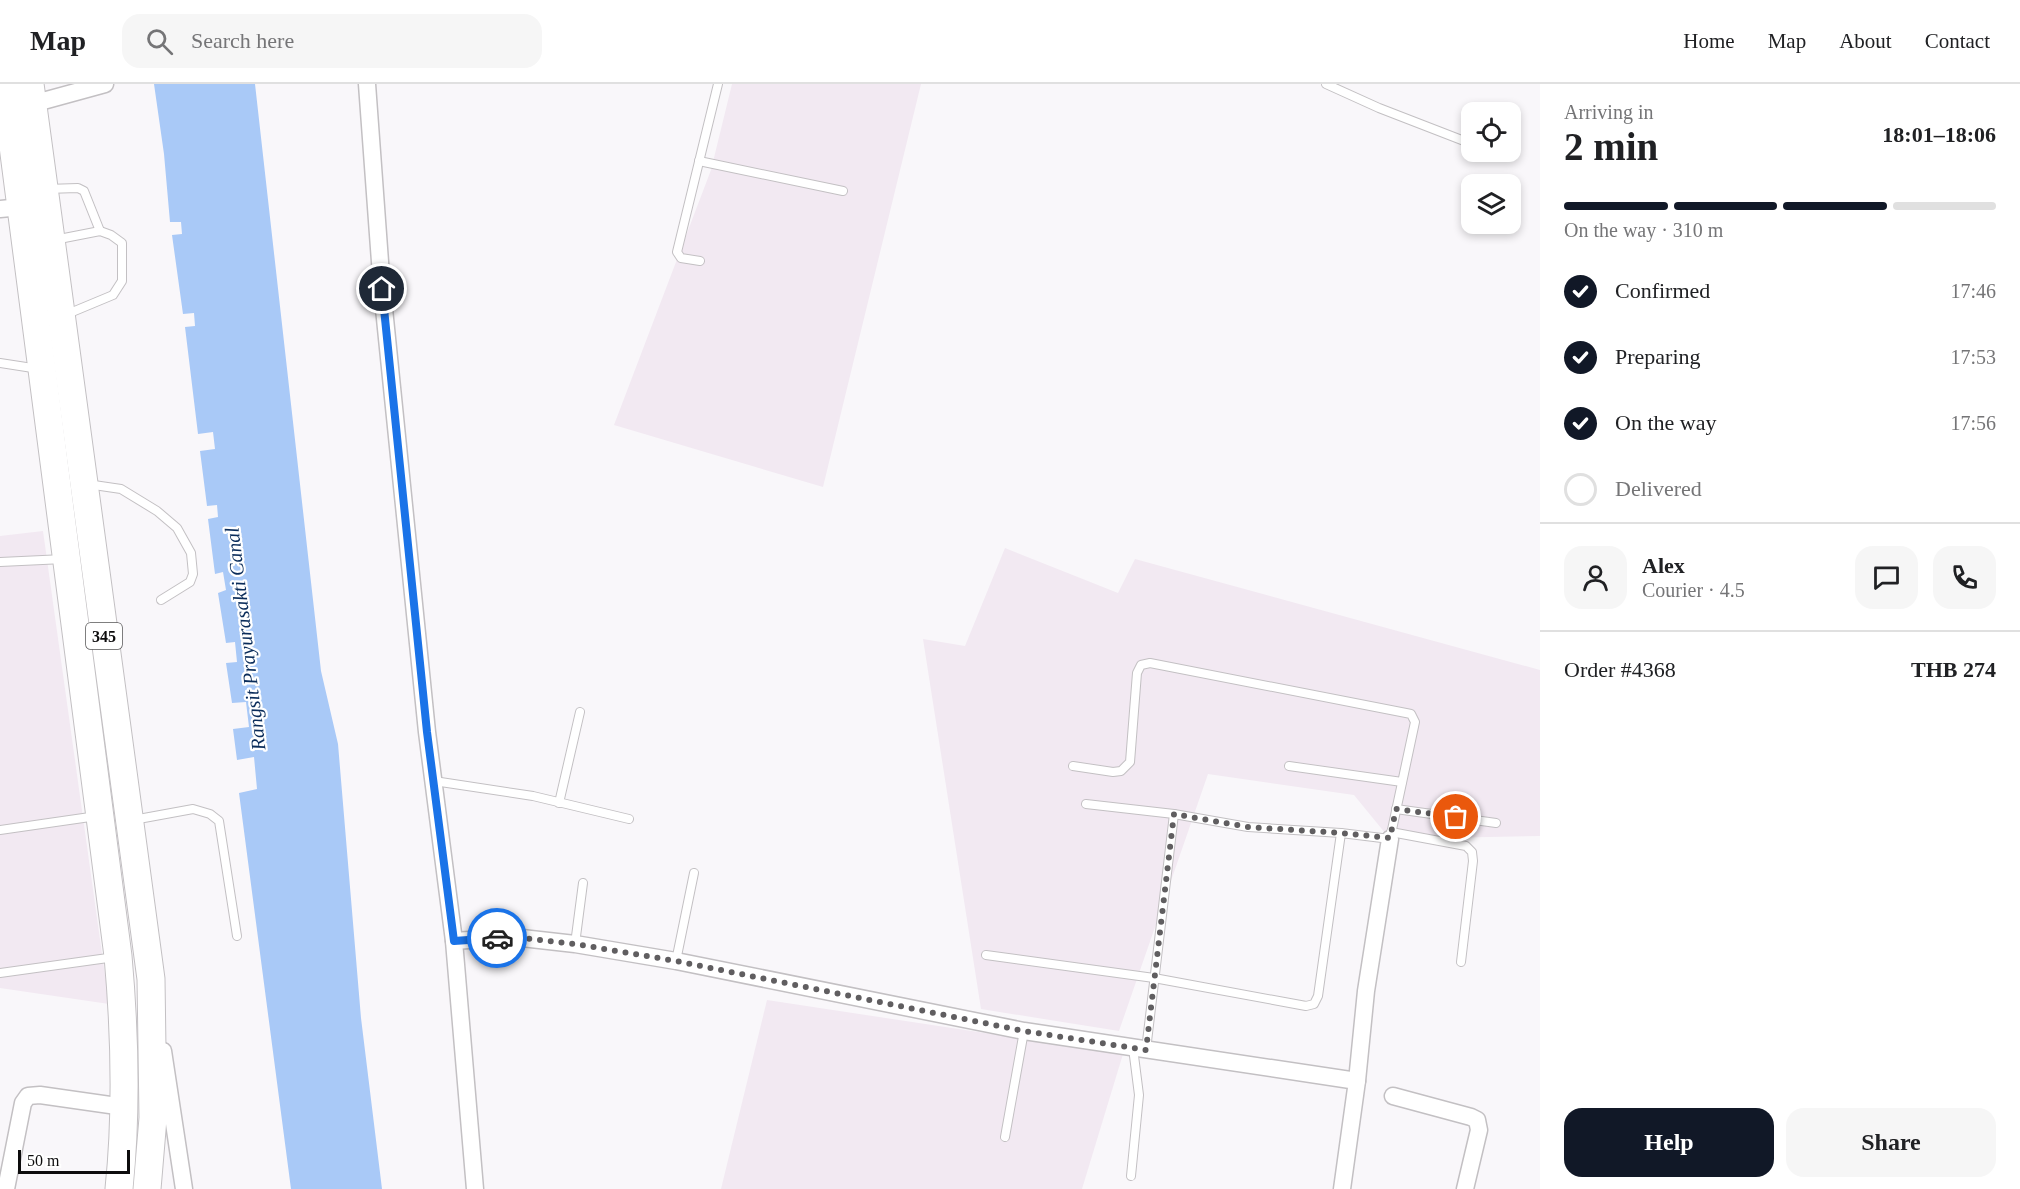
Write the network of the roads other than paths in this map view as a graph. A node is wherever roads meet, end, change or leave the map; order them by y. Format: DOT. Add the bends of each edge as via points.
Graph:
graph roads {
  1 [pos="5,84"];
  2 [pos="105,84"];
  3 [pos="367,84"];
  4 [pos="718,84"];
  5 [pos="1326,84"];
  6 [pos="31,94"];
  7 [pos="1461,140"];
  8 [pos="699,161"];
  9 [pos="43,189"];
  10 [pos="843,191"];
  11 [pos="10,208"];
  12 [pos="100,231"];
  13 [pos="50,241"];
  14 [pos="700,261"];
  15 [pos="62,316"];
  16 [pos="0,363"];
  17 [pos="42,370"];
  18 [pos="84,484"];
  19 [pos="67,559"];
  20 [pos="0,561"];
  21 [pos="161,600"];
  22 [pos="580,712"];
  23 [pos="1073,766"];
  24 [pos="1289,766"];
  25 [pos="434,781"];
  26 [pos="1402,782"];
  27 [pos="559,802"];
  28 [pos="1086,804"];
  29 [pos="1396,809"];
  30 [pos="1174,814"];
  31 [pos="100,815"];
  32 [pos="629,819"];
  33 [pos="129,821"];
  34 [pos="1496,823"];
  35 [pos="0,830"];
  36 [pos="1341,833"];
  37 [pos="1391,835"];
  38 [pos="694,873"];
  39 [pos="583,883"];
  40 [pos="237,936"];
  41 [pos="454,941"];
  42 [pos="575,944"];
  43 [pos="986,955"];
  44 [pos="118,956"];
  45 [pos="676,961"];
  46 [pos="1461,962"];
  47 [pos="0,973"];
  48 [pos="1154,978"];
  49 [pos="152,979"];
  50 [pos="1024,1031"];
  51 [pos="1140,1049"];
  52 [pos="1357,1081"];
  53 [pos="1393,1096"];
  54 [pos="124,1107"];
  55 [pos="1005,1137"];
  56 [pos="1131,1176"];
  57 [pos="6,1189"];
  58 [pos="118,1189"];
  59 [pos="147,1189"];
  60 [pos="184,1189"];
  61 [pos="475,1189"];
  62 [pos="1342,1189"];
  63 [pos="1465,1189"];
  1 -- 11 [label="main road, 345"];
  2 -- 6 [label="street"];
  3 -- 25 [label="street" via="382,289"];
  4 -- 8 [label="lane"];
  5 -- 7 [label="lane"];
  6 -- 9 [label="main road, 345"];
  8 -- 10 [label="lane"];
  8 -- 14 [label="lane" via="677,252 681,258"];
  9 -- 12 [label="lane" via="84,191"];
  9 -- 13 [label="main road, 345"];
  11 -- 17 [label="main road, 345"];
  12 -- 13 [label="lane"];
  12 -- 15 [label="lane" via="122,243 122,281 113,295"];
  13 -- 15 [label="main road, 345"];
  15 -- 18 [label="main road, 345"];
  16 -- 17 [label="lane"];
  17 -- 19 [label="main road, 345"];
  18 -- 21 [label="lane" via="121,489 177,528 191,554 193,574 190,582"];
  18 -- 33 [label="main road, 345"];
  19 -- 20 [label="lane"];
  19 -- 31 [label="main road, 345"];
  22 -- 27 [label="lane"];
  23 -- 26 [label="lane" via="1113,772 1121,771 1130,762 1137,673 1141,665 1149,663 1411,714 1415,722"];
  24 -- 26 [label="lane"];
  25 -- 27 [label="lane"];
  25 -- 41 [label="street"];
  26 -- 29 [label="lane"];
  27 -- 32 [label="lane"];
  28 -- 30 [label="lane"];
  29 -- 34 [label="lane"];
  29 -- 37 [label="lane"];
  30 -- 36 [label="lane" via="1248,827"];
  30 -- 48 [label="lane"];
  31 -- 35 [label="lane"];
  31 -- 44 [label="main road, 345"];
  33 -- 40 [label="lane" via="193,809 219,821"];
  33 -- 49 [label="main road, 345"];
  36 -- 37 [label="lane"];
  36 -- 48 [label="lane" via="1314,1004 1306,1006"];
  37 -- 46 [label="lane" via="1467,846 1472,852"];
  37 -- 52 [label="street" via="1366,991"];
  38 -- 45 [label="lane"];
  39 -- 42 [label="lane"];
  41 -- 42 [label="street" via="513,937"];
  41 -- 61 [label="street"];
  42 -- 45 [label="street"];
  43 -- 48 [label="lane"];
  44 -- 47 [label="lane"];
  44 -- 54 [label="main road, 345"];
  45 -- 50 [label="street"];
  48 -- 51 [label="lane"];
  49 -- 59 [label="main road, 345" via="153,1118"];
  49 -- 60 [label="street"];
  50 -- 51 [label="street"];
  50 -- 55 [label="lane"];
  51 -- 52 [label="street"];
  51 -- 56 [label="lane"];
  52 -- 62 [label="street"];
  53 -- 63 [label="street" via="1477,1120 1479,1130"];
  54 -- 57 [label="street" via="28,1096 23,1103"];
  54 -- 58 [label="main road, 345"];
}
